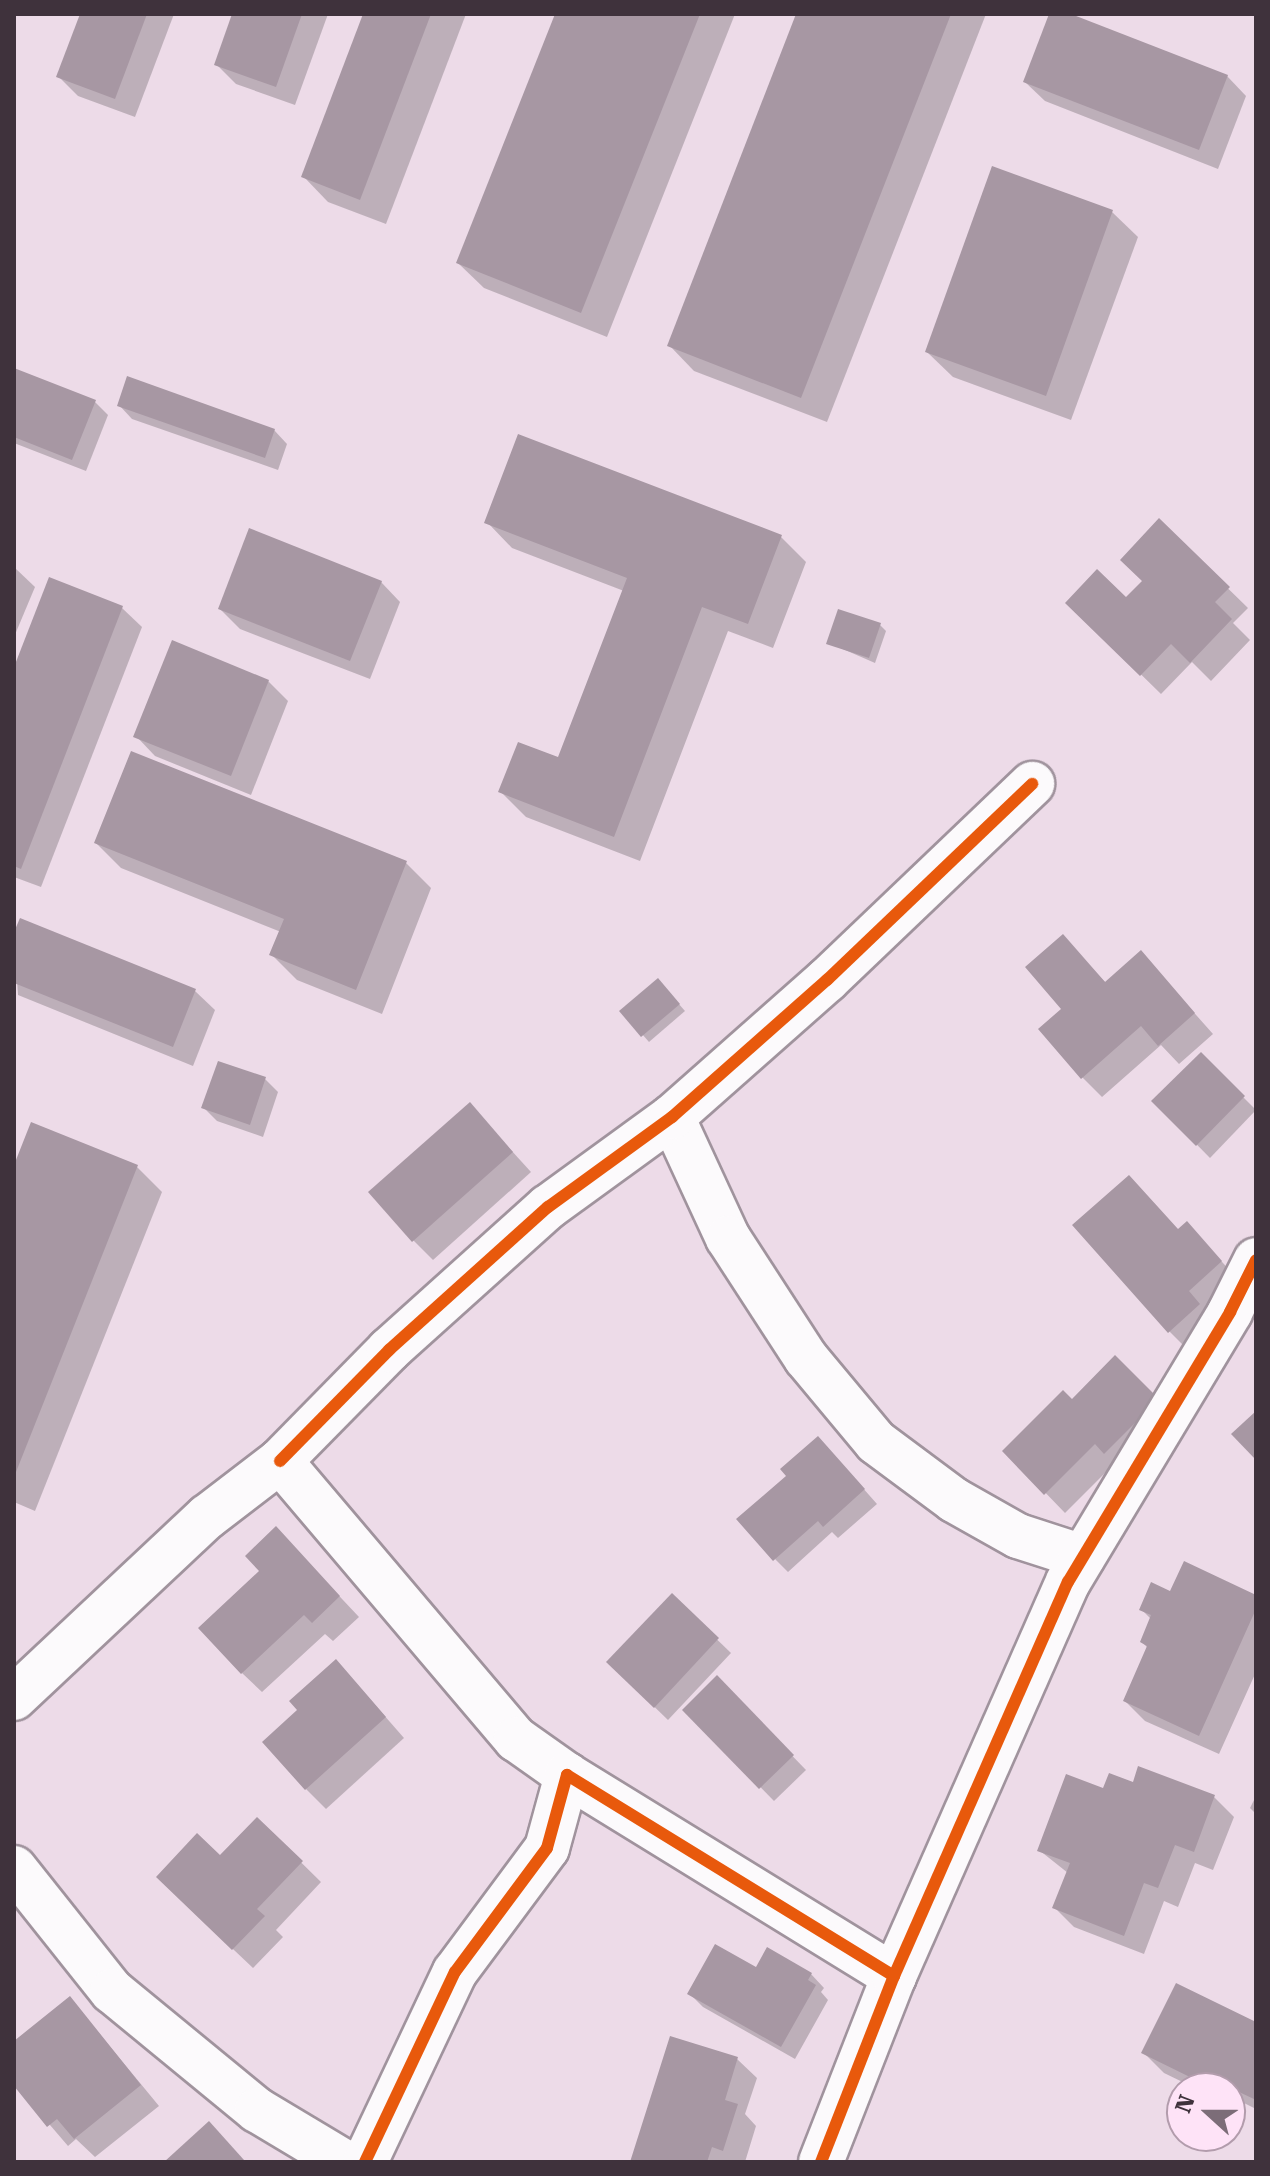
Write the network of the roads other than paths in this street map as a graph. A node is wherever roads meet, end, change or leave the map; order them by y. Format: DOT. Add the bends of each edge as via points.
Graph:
graph roads {
  1 [pos="1032,784"];
  2 [pos="672,1117"];
  3 [pos="1256,1260"];
  4 [pos="280,1461"];
  5 [pos="1083,1557"];
  6 [pos="14,1698"];
  7 [pos="567,1775"];
  8 [pos="14,1868"];
  9 [pos="894,1976"];
  10 [pos="344,2162"];
  11 [pos="365,2162"];
  12 [pos="821,2162"];
  1 -- 2 [label="street" via="827,980"];
  2 -- 4 [label="street" via="548,1207 389,1350"];
  2 -- 5 [label="street" via="728,1238 806,1358 876,1442 954,1500 1018,1536"];
  3 -- 5 [label="street"];
  4 -- 6 [label="street" via="207,1517"];
  4 -- 7 [label="street" via="516,1739"];
  5 -- 9 [label="street"];
  7 -- 9 [label="street"];
  7 -- 11 [label="street" via="547,1848 455,1972"];
  8 -- 10 [label="street" via="112,1991 257,2110"];
  9 -- 12 [label="street"];
}
